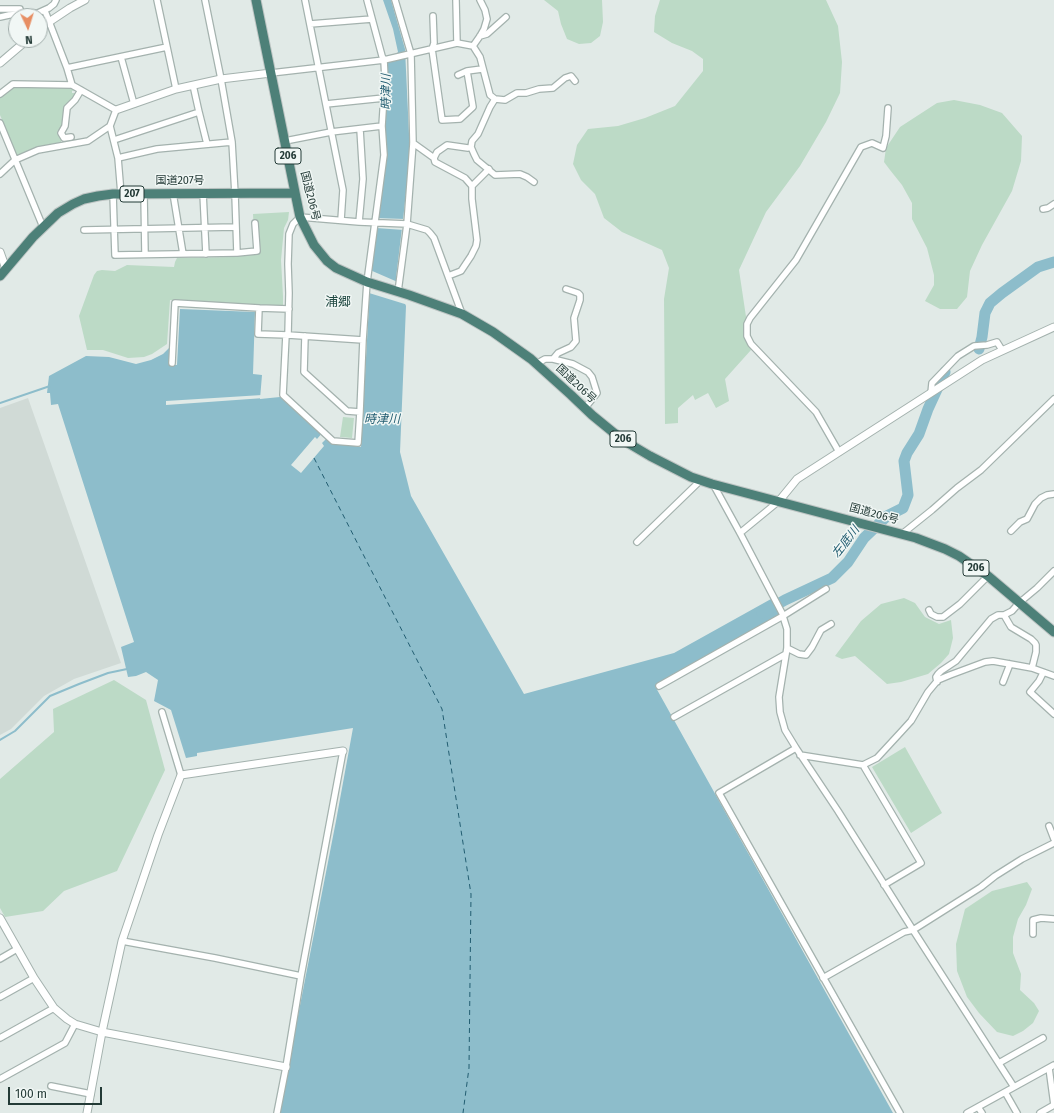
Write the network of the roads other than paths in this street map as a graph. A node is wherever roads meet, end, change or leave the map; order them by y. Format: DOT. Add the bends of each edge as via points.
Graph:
graph roads {
  1 [pos="56,0"];
  2 [pos="85,0"];
  3 [pos="157,0"];
  4 [pos="205,0"];
  5 [pos="256,0"];
  6 [pos="305,0"];
  7 [pos="367,0"];
  8 [pos="395,0"];
  9 [pos="456,0"];
  10 [pos="480,0"];
  11 [pos="48,9"];
  12 [pos="433,16"];
  13 [pos="506,17"];
  14 [pos="372,19"];
  15 [pos="49,22"];
  16 [pos="310,24"];
  17 [pos="480,36"];
  18 [pos="457,43"];
  19 [pos="473,46"];
  20 [pos="167,47"];
  21 [pos="18,48"];
  22 [pos="432,49"];
  23 [pos="410,55"];
  24 [pos="120,58"];
  25 [pos="384,60"];
  26 [pos="0,63"];
  27 [pos="67,68"];
  28 [pos="318,68"];
  29 [pos="482,68"];
  30 [pos="467,71"];
  31 [pos="271,73"];
  32 [pos="458,75"];
  33 [pos="221,79"];
  34 [pos="575,82"];
  35 [pos="72,85"];
  36 [pos="192,85"];
  37 [pos="176,89"];
  38 [pos="81,90"];
  39 [pos="0,94"];
  40 [pos="384,98"];
  41 [pos="495,100"];
  42 [pos="134,104"];
  43 [pos="326,104"];
  44 [pos="888,108"];
  45 [pos="116,110"];
  46 [pos="199,112"];
  47 [pos="0,123"];
  48 [pos="110,126"];
  49 [pos="382,126"];
  50 [pos="360,129"];
  51 [pos="331,132"];
  52 [pos="71,137"];
  53 [pos="114,140"];
  54 [pos="285,141"];
  55 [pos="232,142"];
  56 [pos="413,143"];
  57 [pos="207,144"];
  58 [pos="471,147"];
  59 [pos="118,158"];
  60 [pos="434,158"];
  61 [pos="15,160"];
  62 [pos="489,169"];
  63 [pos="0,174"];
  64 [pos="534,182"];
  65 [pos="472,186"];
  66 [pos="173,193"];
  67 [pos="203,193"];
  68 [pos="295,193"];
  69 [pos="117,194"];
  70 [pos="144,194"];
  71 [pos="235,194"];
  72 [pos="1054,204"];
  73 [pos="1043,209"];
  74 [pos="300,216"];
  75 [pos="341,220"];
  76 [pos="359,222"];
  77 [pos="255,223"];
  78 [pos="375,223"];
  79 [pos="407,224"];
  80 [pos="43,227"];
  81 [pos="205,227"];
  82 [pos="235,227"];
  83 [pos="145,228"];
  84 [pos="179,228"];
  85 [pos="113,229"];
  86 [pos="84,230"];
  87 [pos="0,252"];
  88 [pos="236,252"];
  89 [pos="145,254"];
  90 [pos="183,254"];
  91 [pos="206,254"];
  92 [pos="3,272"];
  93 [pos="448,276"];
  94 [pos="367,282"];
  95 [pos="566,289"];
  96 [pos="398,292"];
  97 [pos="259,308"];
  98 [pos="289,309"];
  99 [pos="462,314"];
  100 [pos="1054,327"];
  101 [pos="287,335"];
  102 [pos="305,336"];
  103 [pos="363,340"];
  104 [pos="1002,350"];
  105 [pos="553,359"];
  106 [pos="172,363"];
  107 [pos="536,364"];
  108 [pos="928,395"];
  109 [pos="1054,399"];
  110 [pos="585,408"];
  111 [pos="360,412"];
  112 [pos="839,452"];
  113 [pos="701,480"];
  114 [pos="712,484"];
  115 [pos="1054,494"];
  116 [pos="779,501"];
  117 [pos="1011,531"];
  118 [pos="740,533"];
  119 [pos="902,534"];
  120 [pos="637,542"];
  121 [pos="1054,571"];
  122 [pos="988,576"];
  123 [pos="826,589"];
  124 [pos="1019,603"];
  125 [pos="929,610"];
  126 [pos="783,614"];
  127 [pos="1004,615"];
  128 [pos="831,624"];
  129 [pos="1054,632"];
  130 [pos="787,648"];
  131 [pos="786,654"];
  132 [pos="1010,664"];
  133 [pos="1032,668"];
  134 [pos="1043,673"];
  135 [pos="1054,676"];
  136 [pos="937,682"];
  137 [pos="1003,682"];
  138 [pos="659,686"];
  139 [pos="162,712"];
  140 [pos="1054,714"];
  141 [pos="674,717"];
  142 [pos="796,748"];
  143 [pos="342,751"];
  144 [pos="800,755"];
  145 [pos="864,765"];
  146 [pos="181,775"];
  147 [pos="1049,826"];
  148 [pos="1054,839"];
  149 [pos="1054,843"];
  150 [pos="884,884"];
  151 [pos="0,918"];
  152 [pos="1054,919"];
  153 [pos="913,930"];
  154 [pos="1033,934"];
  155 [pos="122,941"];
  156 [pos="18,948"];
  157 [pos="0,959"];
  158 [pos="301,976"];
  159 [pos="34,978"];
  160 [pos="823,978"];
  161 [pos="0,997"];
  162 [pos="54,1008"];
  163 [pos="75,1024"];
  164 [pos="102,1032"];
  165 [pos="0,1038"];
  166 [pos="1043,1038"];
  167 [pos="999,1063"];
  168 [pos="286,1067"];
  169 [pos="1052,1067"];
  170 [pos="0,1079"];
  171 [pos="51,1086"];
  172 [pos="1014,1087"];
  173 [pos="1005,1092"];
  174 [pos="91,1094"];
  175 [pos="1054,1105"];
  176 [pos="978,1107"];
  177 [pos="87,1113"];
  178 [pos="277,1113"];
  179 [pos="900,1113"];
  180 [pos="967,1113"];
  181 [pos="982,1113"];
  182 [pos="1016,1113"];
  183 [pos="1040,1113"];
  1 -- 11 [label="street"];
  2 -- 15 [label="street"];
  3 -- 20 [label="street"];
  4 -- 33 [label="street"];
  5 -- 31 [label="highway, 国道206号 / 206"];
  6 -- 16 [label="street"];
  7 -- 14 [label="street"];
  8 -- 23 [label="street"];
  9 -- 18 [label="street"];
  10 -- 17 [label="street" via="486,19"];
  12 -- 22 [label="street"];
  13 -- 17 [label="street" via="487,34"];
  14 -- 16 [label="street"];
  14 -- 25 [label="street"];
  15 -- 27 [label="street"];
  16 -- 28 [label="street"];
  17 -- 19 [label="street"];
  18 -- 19 [label="street"];
  18 -- 22 [label="street"];
  19 -- 29 [label="street" via="480,57"];
  20 -- 24 [label="street"];
  20 -- 37 [label="street"];
  21 -- 26 [label="street"];
  22 -- 23 [label="street"];
  22 -- 30 [label="street" via="442,120 460,119 473,107"];
  23 -- 25 [label="street"];
  23 -- 56 [label="street"];
  24 -- 27 [label="street"];
  24 -- 42 [label="street"];
  25 -- 28 [label="street"];
  25 -- 40 [label="street"];
  27 -- 35 [label="street"];
  28 -- 31 [label="street"];
  28 -- 43 [label="street"];
  29 -- 30 [label="street"];
  29 -- 41 [label="street" via="490,95"];
  30 -- 32 [label="street"];
  31 -- 33 [label="street"];
  31 -- 54 [label="highway, 国道206号 / 206"];
  33 -- 36 [label="street"];
  33 -- 55 [label="street"];
  34 -- 41 [label="street" via="571,76 553,88 517,93 505,100"];
  35 -- 38 [label="street"];
  35 -- 39 [label="street" via="13,84"];
  36 -- 37 [label="street"];
  36 -- 46 [label="street"];
  37 -- 42 [label="street"];
  38 -- 45 [label="street"];
  38 -- 52 [label="street" via="76,100 67,108 65,126 61,133 64,138"];
  40 -- 43 [label="street"];
  40 -- 49 [label="street"];
  41 -- 58 [label="street"];
  42 -- 45 [label="street"];
  43 -- 51 [label="street"];
  44 -- 112 [label="street" via="883,148 872,143 861,147 796,260 747,324 747,336 751,344 816,412"];
  45 -- 48 [label="street"];
  46 -- 53 [label="street"];
  46 -- 57 [label="street"];
  47 -- 61 [label="street"];
  48 -- 53 [label="street"];
  48 -- 61 [label="street" via="88,141 38,150"];
  49 -- 50 [label="street"];
  49 -- 78 [label="street" via="384,156"];
  50 -- 51 [label="street"];
  50 -- 76 [label="street" via="363,179"];
  51 -- 54 [label="street"];
  51 -- 75 [label="street" via="343,190"];
  53 -- 59 [label="street"];
  54 -- 68 [label="highway, 国道206号 / 206"];
  55 -- 57 [label="street"];
  55 -- 71 [label="street"];
  56 -- 60 [label="street"];
  56 -- 79 [label="street"];
  57 -- 59 [label="street" via="158,149"];
  58 -- 60 [label="street" via="447,145 437,152"];
  58 -- 62 [label="street" via="477,160"];
  59 -- 69 [label="street"];
  60 -- 65 [label="street" via="435,162 465,178"];
  61 -- 63 [label="street"];
  61 -- 80 [label="street"];
  62 -- 64 [label="street" via="495,175 520,174"];
  62 -- 65 [label="street"];
  65 -- 93 [label="street" via="476,246 460,271"];
  66 -- 67 [label="highway, 国道207号 / 207"];
  66 -- 70 [label="highway, 国道207号 / 207"];
  66 -- 84 [label="street"];
  67 -- 71 [label="highway, 国道207号 / 207"];
  67 -- 81 [label="street"];
  68 -- 71 [label="highway, 国道207号 / 207"];
  68 -- 74 [label="highway, 国道206号 / 206"];
  69 -- 70 [label="highway, 国道207号 / 207"];
  69 -- 80 [label="highway, 国道207号 / 207" via="91,197 73,204"];
  69 -- 85 [label="street"];
  70 -- 83 [label="street"];
  71 -- 82 [label="street"];
  72 -- 73 [label="street"];
  74 -- 75 [label="street"];
  74 -- 94 [label="highway, 国道206号 / 206" via="311,241 322,256 336,268"];
  74 -- 98 [label="street" via="292,224 290,234"];
  75 -- 76 [label="street"];
  76 -- 78 [label="street"];
  77 -- 88 [label="street" via="257,251"];
  78 -- 79 [label="street"];
  78 -- 94 [label="street"];
  79 -- 93 [label="street" via="427,230 434,238"];
  79 -- 96 [label="street"];
  80 -- 92 [label="highway, 国道207号 / 207"];
  81 -- 82 [label="street"];
  81 -- 84 [label="street"];
  81 -- 91 [label="street"];
  82 -- 88 [label="street"];
  83 -- 84 [label="street"];
  83 -- 85 [label="street"];
  83 -- 89 [label="street"];
  84 -- 90 [label="street"];
  85 -- 86 [label="street"];
  85 -- 89 [label="street" via="115,255"];
  87 -- 92 [label="street"];
  88 -- 91 [label="street"];
  89 -- 90 [label="street"];
  90 -- 91 [label="street"];
  93 -- 99 [label="street"];
  94 -- 96 [label="highway, 国道206号 / 206"];
  94 -- 103 [label="street"];
  95 -- 105 [label="street" via="580,295 574,318 576,341"];
  96 -- 99 [label="highway, 国道206号 / 206"];
  97 -- 98 [label="street"];
  97 -- 101 [label="street" via="258,334"];
  97 -- 106 [label="street" via="175,303"];
  98 -- 101 [label="street"];
  99 -- 107 [label="highway, 国道206号 / 206" via="493,332"];
  100 -- 104 [label="street"];
  101 -- 102 [label="street"];
  101 -- 111 [label="street" via="283,395 333,441 358,443"];
  102 -- 103 [label="street"];
  102 -- 111 [label="street" via="304,372 347,411"];
  103 -- 111 [label="street"];
  104 -- 108 [label="street"];
  104 -- 108 [label="street" via="997,342 974,346 958,356 932,382"];
  105 -- 107 [label="street" via="545,359"];
  105 -- 110 [label="street" via="573,364 592,377 598,393"];
  107 -- 110 [label="highway, 国道206号 / 206"];
  108 -- 112 [label="street"];
  109 -- 119 [label="street" via="981,470"];
  110 -- 113 [label="highway, 国道206号 / 206" via="639,450"];
  112 -- 116 [label="street" via="797,480"];
  113 -- 114 [label="highway, 国道206号 / 206"];
  113 -- 120 [label="street"];
  114 -- 116 [label="highway, 国道206号 / 206"];
  114 -- 118 [label="street"];
  115 -- 117 [label="street" via="1041,498 1027,518"];
  116 -- 118 [label="street"];
  116 -- 119 [label="highway, 国道206号 / 206"];
  118 -- 126 [label="street"];
  119 -- 122 [label="highway, 国道206号 / 206" via="945,548"];
  121 -- 124 [label="street"];
  122 -- 124 [label="highway, 国道206号 / 206"];
  122 -- 125 [label="street" via="943,617 937,617"];
  123 -- 126 [label="street"];
  124 -- 127 [label="street"];
  124 -- 129 [label="highway, 国道206号 / 206"];
  126 -- 130 [label="street" via="787,629"];
  126 -- 138 [label="street"];
  127 -- 133 [label="street" via="1011,627 1035,643 1036,652"];
  127 -- 136 [label="street" via="991,619 956,661 938,674"];
  128 -- 130 [label="street" via="821,630 806,655"];
  130 -- 131 [label="street"];
  131 -- 141 [label="street"];
  131 -- 142 [label="street" via="779,697 780,712 785,730"];
  132 -- 133 [label="street"];
  132 -- 136 [label="street" via="986,662"];
  132 -- 137 [label="street"];
  133 -- 134 [label="street"];
  134 -- 135 [label="street"];
  134 -- 140 [label="street" via="1030,692"];
  136 -- 145 [label="street" via="911,721 877,758"];
  139 -- 146 [label="street"];
  142 -- 144 [label="street"];
  142 -- 160 [label="street" via="719,793"];
  143 -- 146 [label="street"];
  143 -- 158 [label="street"];
  144 -- 145 [label="street"];
  144 -- 150 [label="street"];
  145 -- 150 [label="street" via="922,863"];
  146 -- 155 [label="street"];
  147 -- 148 [label="street"];
  149 -- 153 [label="street" via="1022,859"];
  150 -- 153 [label="street"];
  151 -- 156 [label="street"];
  152 -- 154 [label="street" via="1033,920"];
  153 -- 160 [label="street" via="904,932"];
  153 -- 167 [label="street"];
  155 -- 158 [label="street"];
  155 -- 164 [label="street"];
  156 -- 157 [label="street"];
  156 -- 159 [label="street"];
  158 -- 168 [label="street"];
  159 -- 161 [label="street"];
  159 -- 162 [label="street"];
  160 -- 179 [label="street"];
  162 -- 163 [label="street"];
  162 -- 165 [label="street"];
  163 -- 164 [label="street"];
  163 -- 170 [label="street" via="65,1043"];
  164 -- 168 [label="street"];
  164 -- 174 [label="street"];
  166 -- 167 [label="street"];
  167 -- 172 [label="street"];
  168 -- 178 [label="street"];
  169 -- 172 [label="street"];
  169 -- 175 [label="street"];
  171 -- 174 [label="street"];
  172 -- 173 [label="street"];
  173 -- 176 [label="street"];
  173 -- 182 [label="street"];
  174 -- 177 [label="street"];
  175 -- 183 [label="street"];
  176 -- 180 [label="street"];
  176 -- 181 [label="street"];
}
